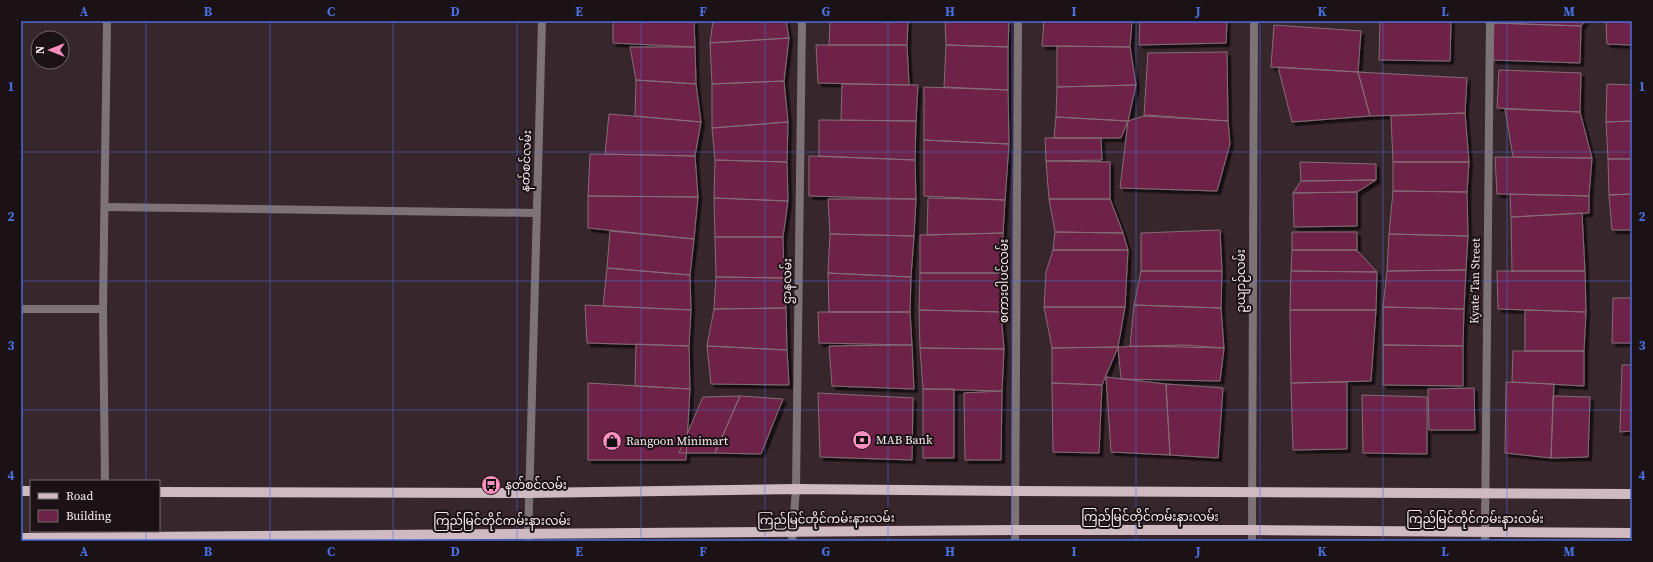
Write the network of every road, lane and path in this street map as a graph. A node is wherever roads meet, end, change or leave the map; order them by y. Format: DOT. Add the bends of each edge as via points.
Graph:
graph roads {
  1 [pos="107,21"];
  2 [pos="542,21"];
  3 [pos="802,21"];
  4 [pos="1018,21"];
  5 [pos="1254,21"];
  6 [pos="1490,21"];
  7 [pos="105,206"];
  8 [pos="536,213"];
  9 [pos="21,309"];
  10 [pos="103,309"];
  11 [pos="105,480"];
  12 [pos="796,488"];
  13 [pos="1015,491"];
  14 [pos="160,492"];
  15 [pos="1252,492"];
  16 [pos="529,493"];
  17 [pos="1484,493"];
  18 [pos="1632,494"];
  19 [pos="1015,530"];
  20 [pos="1252,530"];
  21 [pos="1632,533"];
  22 [pos="792,537"];
  23 [pos="1485,537"];
  24 [pos="21,538"];
  25 [pos="528,538"];
  26 [pos="178,539"];
  27 [pos="1015,541"];
  28 [pos="1252,541"];
  1 -- 7 [label="street"];
  2 -- 8 [label="street, နတ်စင်လမ်း"];
  3 -- 12 [label="street, ဌာနလမ်း"];
  4 -- 13 [label="street, စကားဝါပင်လမ်း"];
  5 -- 15 [label="street, ဥယျာဉ်လမ်း"];
  6 -- 17 [label="street, Kyate Tan Street"];
  7 -- 8 [label="street"];
  7 -- 10 [label="street"];
  8 -- 16 [label="street, နတ်စင်လမ်း"];
  9 -- 10 [label="street"];
  10 -- 11 [label="street"];
  12 -- 13 [label="main road, ကြည်မြင်တိုင်ကမ်းနားလမ်း"];
  12 -- 16 [label="main road, ကြည်မြင်တိုင်ကမ်းနားလမ်း"];
  12 -- 22 [label="street, ဌာနလမ်း"];
  13 -- 15 [label="main road, ကြည်မြင်တိုင်ကမ်းနားလမ်း"];
  13 -- 19 [label="street, စကားဝါပင်လမ်း"];
  14 -- 16 [label="main road, ကြည်မြင်တိုင်ကမ်းနားလမ်း"];
  15 -- 17 [label="main road, ကြည်မြင်တိုင်ကမ်းနားလမ်း"];
  15 -- 20 [label="street, ဥယျာဉ်လမ်း"];
  16 -- 25 [label="street, နတ်စင်လမ်း"];
  17 -- 18 [label="main road, ကြည်မြင်တိုင်ကမ်းနားလမ်း"];
  17 -- 23 [label="street, Kyate Tan Street"];
  19 -- 20 [label="main road, ကြည်မြင်တိုင်ကမ်းနားလမ်း"];
  19 -- 22 [label="main road, ကြည်မြင်တိုင်ကမ်းနားလမ်း"];
  19 -- 27 [label="street, စကားဝါပင်လမ်း"];
  20 -- 23 [label="main road, ကြည်မြင်တိုင်ကမ်းနားလမ်း"];
  20 -- 28 [label="street, ဥယျာဉ်လမ်း"];
  21 -- 23 [label="main road, ကြည်မြင်တိုင်ကမ်းနားလမ်း"];
  22 -- 25 [label="main road, ကြည်မြင်တိုင်ကမ်းနားလမ်း"];
  24 -- 26 [label="main road, ကြည်မြင်တိုင်ကမ်းနားလမ်း"];
  25 -- 26 [label="main road, ကြည်မြင်တိုင်ကမ်းနားလမ်း"];
}
